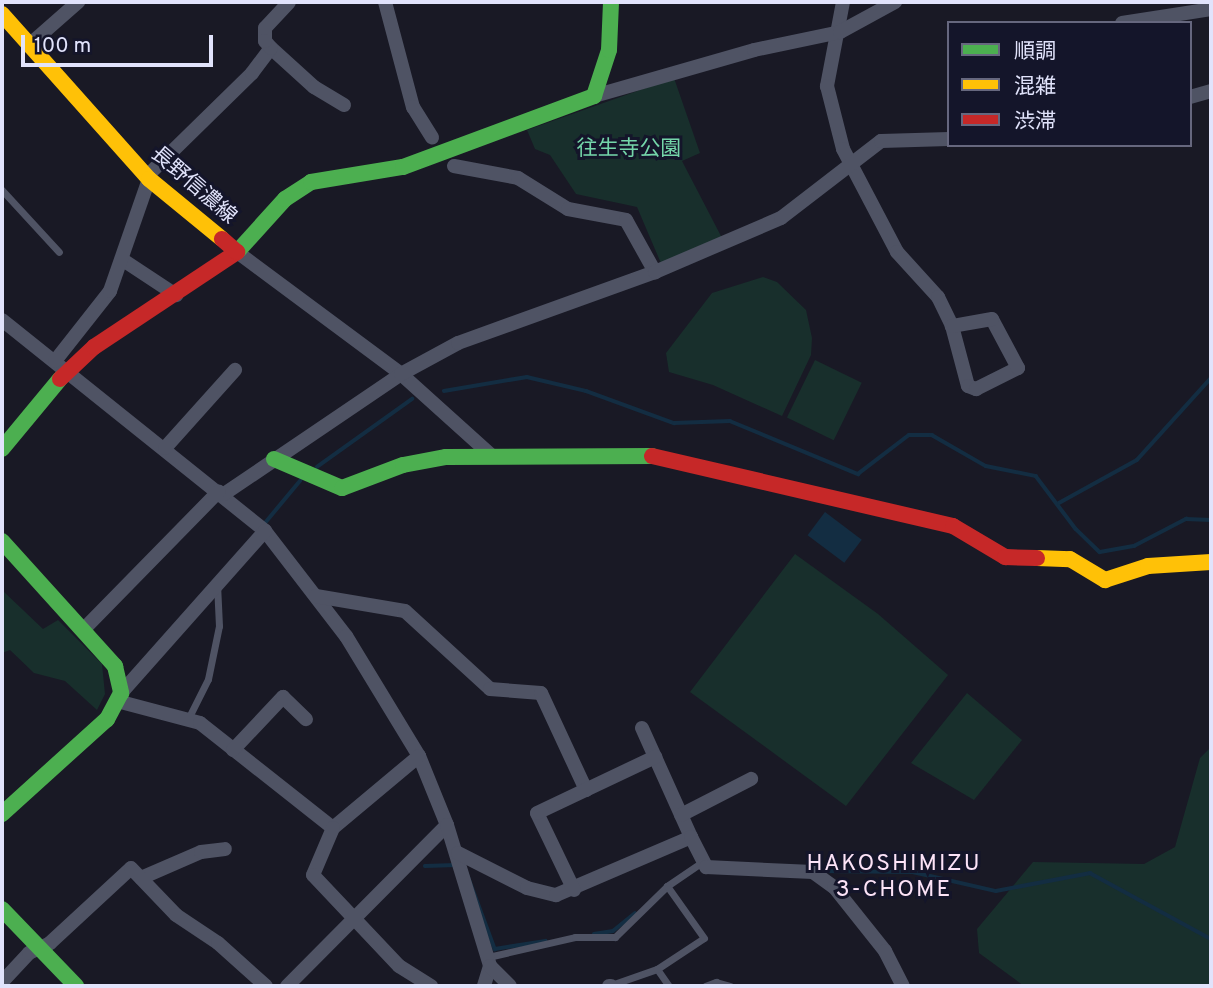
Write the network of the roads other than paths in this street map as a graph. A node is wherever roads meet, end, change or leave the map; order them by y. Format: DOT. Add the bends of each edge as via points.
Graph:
graph roads {
  1 [pos="7,2"];
  2 [pos="78,2"];
  3 [pos="611,2"];
  4 [pos="843,2"];
  5 [pos="895,2"];
  6 [pos="387,3"];
  7 [pos="282,4"];
  8 [pos="2,7"];
  9 [pos="1211,9"];
  10 [pos="2,14"];
  11 [pos="1135,21"];
  12 [pos="840,32"];
  13 [pos="28,46"];
  14 [pos="271,48"];
  15 [pos="1211,92"];
  16 [pos="594,96"];
  17 [pos="1192,97"];
  18 [pos="344,106"];
  19 [pos="432,138"];
  20 [pos="947,139"];
  21 [pos="852,160"];
  22 [pos="454,166"];
  23 [pos="148,177"];
  24 [pos="2,190"];
  25 [pos="59,252"];
  26 [pos="237,252"];
  27 [pos="122,260"];
  28 [pos="655,272"];
  29 [pos="176,295"];
  30 [pos="2,320"];
  31 [pos="952,326"];
  32 [pos="61,366"];
  33 [pos="235,370"];
  34 [pos="401,374"];
  35 [pos="165,447"];
  36 [pos="2,449"];
  37 [pos="491,456"];
  38 [pos="274,459"];
  39 [pos="221,492"];
  40 [pos="265,531"];
  41 [pos="2,541"];
  42 [pos="1211,562"];
  43 [pos="217,583"];
  44 [pos="317,596"];
  45 [pos="83,630"];
  46 [pos="119,697"];
  47 [pos="189,718"];
  48 [pos="306,719"];
  49 [pos="642,728"];
  50 [pos="233,750"];
  51 [pos="419,756"];
  52 [pos="655,757"];
  53 [pos="751,779"];
  54 [pos="586,790"];
  55 [pos="2,814"];
  56 [pos="681,814"];
  57 [pos="447,825"];
  58 [pos="333,828"];
  59 [pos="691,837"];
  60 [pos="225,849"];
  61 [pos="458,853"];
  62 [pos="702,862"];
  63 [pos="141,878"];
  64 [pos="667,886"];
  65 [pos="574,890"];
  66 [pos="2,909"];
  67 [pos="354,920"];
  68 [pos="40,948"];
  69 [pos="488,962"];
  70 [pos="657,969"];
  71 [pos="2,982"];
  72 [pos="76,986"];
  73 [pos="266,986"];
  74 [pos="287,986"];
  75 [pos="431,986"];
  76 [pos="484,986"];
  77 [pos="510,986"];
  78 [pos="610,986"];
  79 [pos="669,986"];
  80 [pos="705,986"];
  81 [pos="730,986"];
  82 [pos="904,986"];
  1 -- 8 [label="street"];
  2 -- 13 [label="street"];
  3 -- 16 [label="street" via="609,50"];
  4 -- 12 [label="street"];
  5 -- 12 [label="street"];
  6 -- 19 [label="street" via="413,107"];
  7 -- 14 [label="street" via="265,28 265,41"];
  9 -- 11 [label="street"];
  10 -- 13 [label="street, 長野信濃線"];
  12 -- 16 [label="street" via="754,50"];
  12 -- 21 [label="street" via="827,86 843,149"];
  13 -- 23 [label="street, 長野信濃線"];
  14 -- 18 [label="street" via="314,87"];
  14 -- 23 [label="street" via="252,73"];
  15 -- 17 [label="street"];
  16 -- 26 [label="street" via="403,167 311,182 285,199"];
  20 -- 21 [label="street" via="881,141"];
  21 -- 28 [label="street" via="781,218"];
  21 -- 31 [label="street" via="888,236 909,269 937,297"];
  22 -- 28 [label="street" via="518,178 568,209 626,220"];
  23 -- 26 [label="street, 長野信濃線"];
  23 -- 27 [label="street"];
  24 -- 25 [label="lane"];
  26 -- 29 [label="street, 長野信濃線"];
  26 -- 34 [label="street"];
  27 -- 29 [label="street"];
  27 -- 32 [label="street" via="110,290"];
  28 -- 34 [label="street" via="458,343"];
  29 -- 32 [label="street, 長野信濃線"];
  30 -- 32 [label="street"];
  31 -- 31 [label="street" via="992,319 1018,368 976,389 968,386"];
  32 -- 35 [label="street"];
  32 -- 36 [label="street, 長野信濃線"];
  33 -- 35 [label="street"];
  34 -- 37 [label="street"];
  34 -- 38 [label="street"];
  35 -- 39 [label="street"];
  37 -- 38 [label="street" via="403,465 342,488"];
  37 -- 42 [label="street" via="660,456 953,526 1004,557 1070,559 1105,580 1148,566"];
  38 -- 39 [label="street"];
  39 -- 40 [label="street"];
  39 -- 45 [label="street"];
  40 -- 43 [label="street"];
  40 -- 44 [label="street"];
  41 -- 45 [label="street"];
  43 -- 46 [label="street"];
  43 -- 47 [label="lane" via="219,626 210,669"];
  44 -- 51 [label="street"];
  44 -- 54 [label="street" via="405,611 490,689 541,693"];
  45 -- 46 [label="street" via="115,666"];
  46 -- 47 [label="street" via="158,714"];
  46 -- 55 [label="street" via="107,719"];
  47 -- 50 [label="street"];
  48 -- 50 [label="street" via="283,697"];
  49 -- 52 [label="street"];
  50 -- 58 [label="street"];
  51 -- 57 [label="street"];
  51 -- 58 [label="street"];
  52 -- 54 [label="street"];
  52 -- 56 [label="street"];
  53 -- 56 [label="street"];
  54 -- 65 [label="street" via="537,813"];
  56 -- 59 [label="street"];
  57 -- 61 [label="street"];
  57 -- 67 [label="street"];
  58 -- 67 [label="street" via="313,875"];
  59 -- 62 [label="street"];
  59 -- 65 [label="street"];
  60 -- 63 [label="street" via="201,852"];
  61 -- 65 [label="street" via="527,888 556,895"];
  61 -- 69 [label="street"];
  62 -- 64 [label="lane"];
  62 -- 82 [label="street" via="706,867 744,871 813,872 834,887 885,951"];
  63 -- 68 [label="street" via="131,868"];
  63 -- 73 [label="street" via="176,915 218,943"];
  64 -- 69 [label="lane" via="615,937 575,937"];
  64 -- 70 [label="lane" via="704,937"];
  66 -- 68 [label="street"];
  67 -- 74 [label="street"];
  67 -- 75 [label="street" via="399,966"];
  68 -- 71 [label="street"];
  68 -- 72 [label="street"];
  69 -- 76 [label="street"];
  69 -- 77 [label="street"];
  70 -- 78 [label="lane"];
  70 -- 79 [label="lane"];
  80 -- 81 [label="lane" via="716,982"];
}
